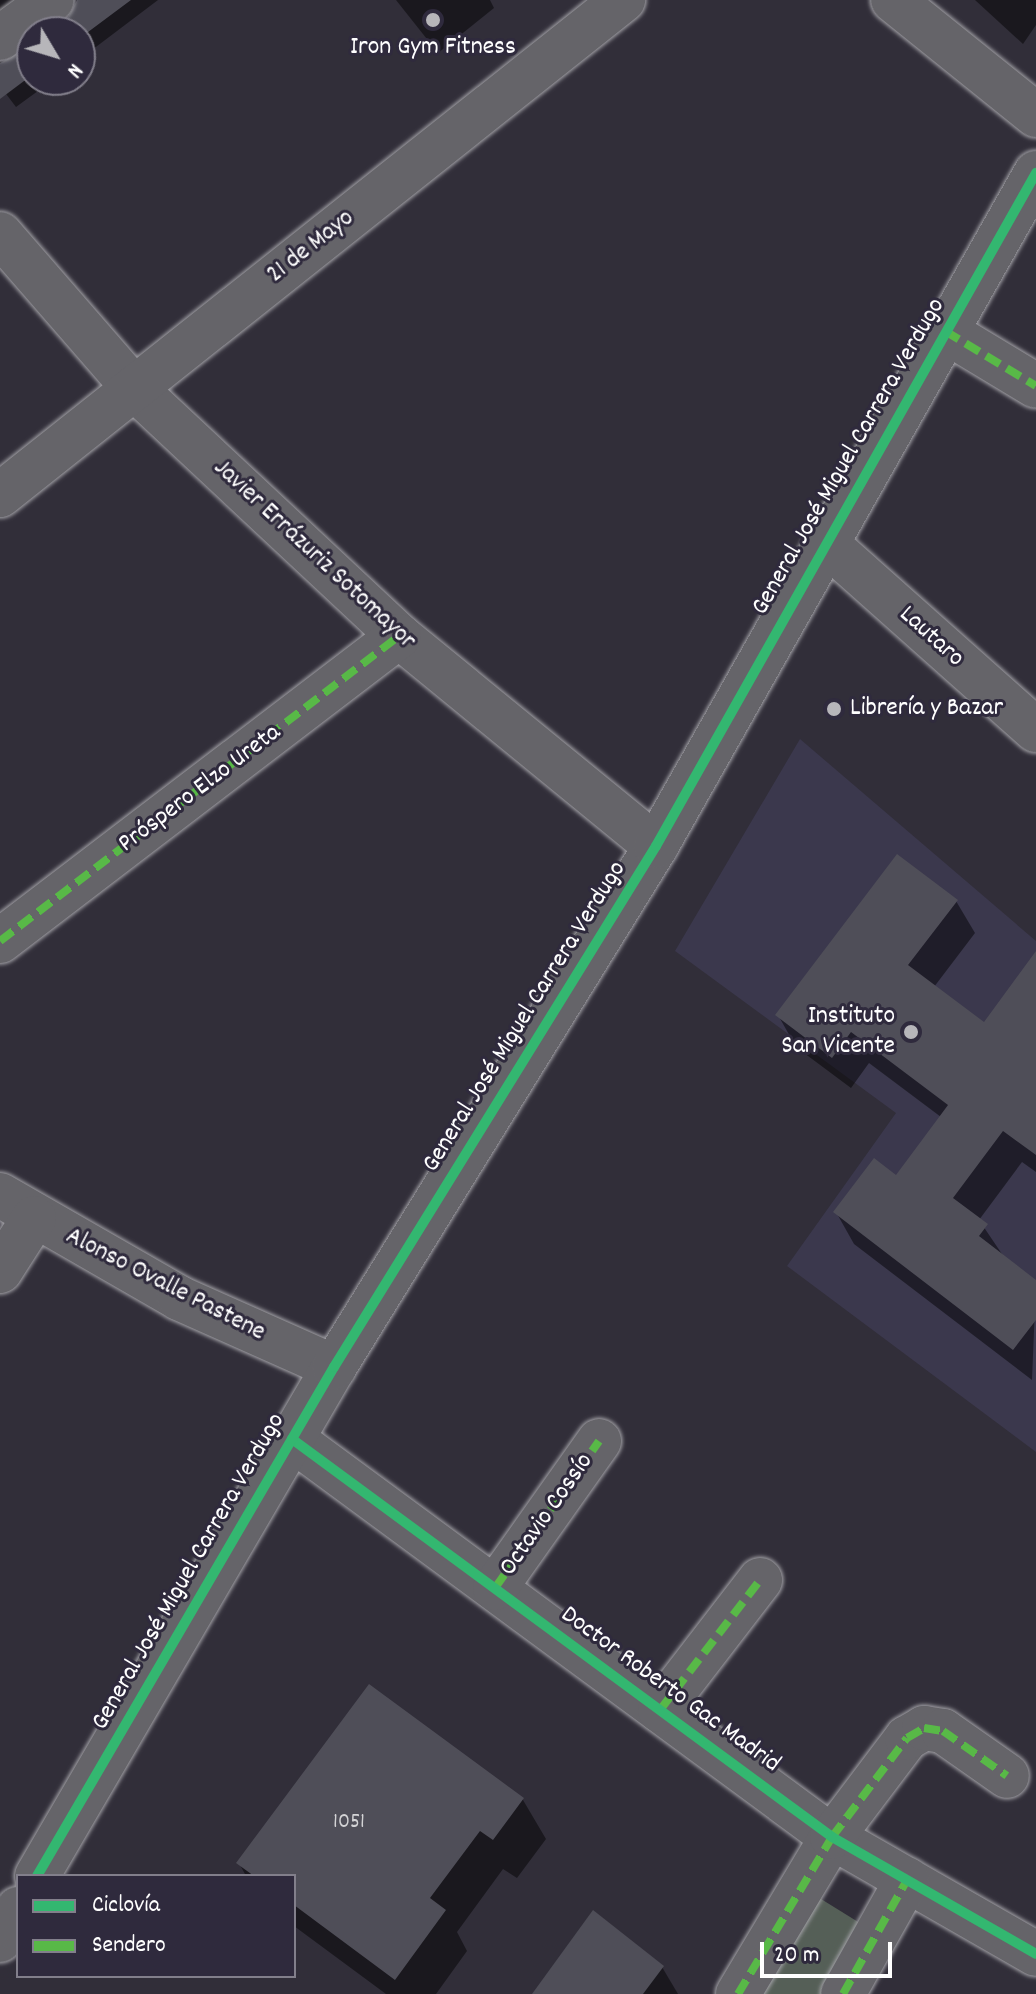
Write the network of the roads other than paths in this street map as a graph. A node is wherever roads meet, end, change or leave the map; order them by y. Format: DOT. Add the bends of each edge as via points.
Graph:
graph roads {
  1 [pos="52,0"];
  2 [pos="623,0"];
  3 [pos="893,0"];
  4 [pos="0,38"];
  5 [pos="1036,115"];
  6 [pos="1036,173"];
  7 [pos="0,234"];
  8 [pos="945,331"];
  9 [pos="1036,386"];
  10 [pos="134,388"];
  11 [pos="0,495"];
  12 [pos="827,544"];
  13 [pos="399,636"];
  14 [pos="1036,730"];
  15 [pos="656,846"];
  16 [pos="0,941"];
  17 [pos="17,1206"];
  18 [pos="0,1271"];
  19 [pos="334,1367"];
  20 [pos="292,1439"];
  21 [pos="599,1441"];
  22 [pos="760,1580"];
  23 [pos="495,1588"];
  24 [pos="660,1710"];
  25 [pos="1007,1776"];
  26 [pos="832,1837"];
  27 [pos="38,1874"];
  28 [pos="907,1880"];
  29 [pos="16,1912"];
  30 [pos="0,1940"];
  31 [pos="1036,1954"];
  32 [pos="738,1994"];
  33 [pos="843,1994"];
  1 -- 4 [label="street"];
  2 -- 10 [label="street, 21 de Mayo"];
  3 -- 5 [label="street"];
  6 -- 8 [label="street, General José Miguel Carrera Verdugo"];
  7 -- 10 [label="street, Javier Errázuriz Sotomayor"];
  8 -- 9 [label="street"];
  8 -- 12 [label="street, General José Miguel Carrera Verdugo"];
  10 -- 11 [label="street, 21 de Mayo"];
  10 -- 13 [label="street, Javier Errázuriz Sotomayor"];
  12 -- 14 [label="street, Lautaro"];
  12 -- 15 [label="street, General José Miguel Carrera Verdugo"];
  13 -- 15 [label="street, Javier Errázuriz Sotomayor"];
  13 -- 16 [label="street, Próspero Elzo Ureta"];
  15 -- 19 [label="street, General José Miguel Carrera Verdugo"];
  17 -- 18 [label="street"];
  17 -- 19 [label="street, Alonso Ovalle Pastene" via="179,1298"];
  19 -- 20 [label="street, General José Miguel Carrera Verdugo"];
  20 -- 23 [label="street, Doctor Roberto Gac Madrid"];
  20 -- 27 [label="street, General José Miguel Carrera Verdugo"];
  21 -- 23 [label="street, Octavio Cossío"];
  22 -- 24 [label="street"];
  23 -- 24 [label="street, Doctor Roberto Gac Madrid"];
  24 -- 26 [label="street, Doctor Roberto Gac Madrid"];
  25 -- 26 [label="street" via="943,1731 924,1728 907,1738"];
  26 -- 28 [label="street, Doctor Roberto Gac Madrid"];
  26 -- 32 [label="street"];
  28 -- 31 [label="street, Doctor Roberto Gac Madrid"];
  28 -- 33 [label="street"];
  29 -- 30 [label="street"];
}
